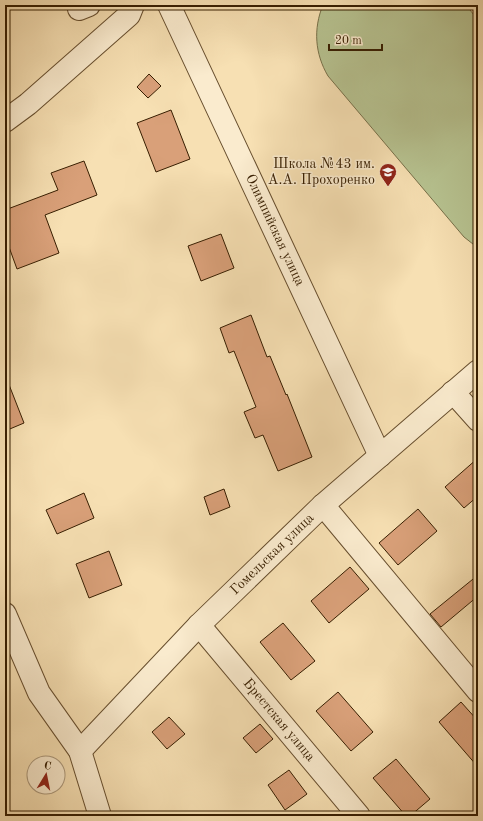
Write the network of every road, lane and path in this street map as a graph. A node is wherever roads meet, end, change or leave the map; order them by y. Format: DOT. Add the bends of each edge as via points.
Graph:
graph roads {
  1 [pos="133,5"];
  2 [pos="169,5"];
  3 [pos="5,121"];
  4 [pos="478,371"];
  5 [pos="453,392"];
  6 [pos="478,420"];
  7 [pos="380,456"];
  8 [pos="323,505"];
  9 [pos="5,614"];
  10 [pos="199,625"];
  11 [pos="478,691"];
  12 [pos="80,751"];
  13 [pos="100,816"];
  14 [pos="359,816"];
  1 -- 3 [label="street" via="129,15 28,104"];
  2 -- 7 [label="street, Олимпийская улица"];
  4 -- 5 [label="street, Гомельская улица"];
  5 -- 6 [label="street"];
  5 -- 7 [label="street, Гомельская улица"];
  7 -- 8 [label="street, Гомельская улица"];
  8 -- 10 [label="street, Гомельская улица"];
  8 -- 11 [label="street"];
  9 -- 12 [label="street" via="39,693"];
  10 -- 12 [label="street, Гомельская улица"];
  10 -- 14 [label="street, Брестская улица"];
  12 -- 13 [label="street"];
}
